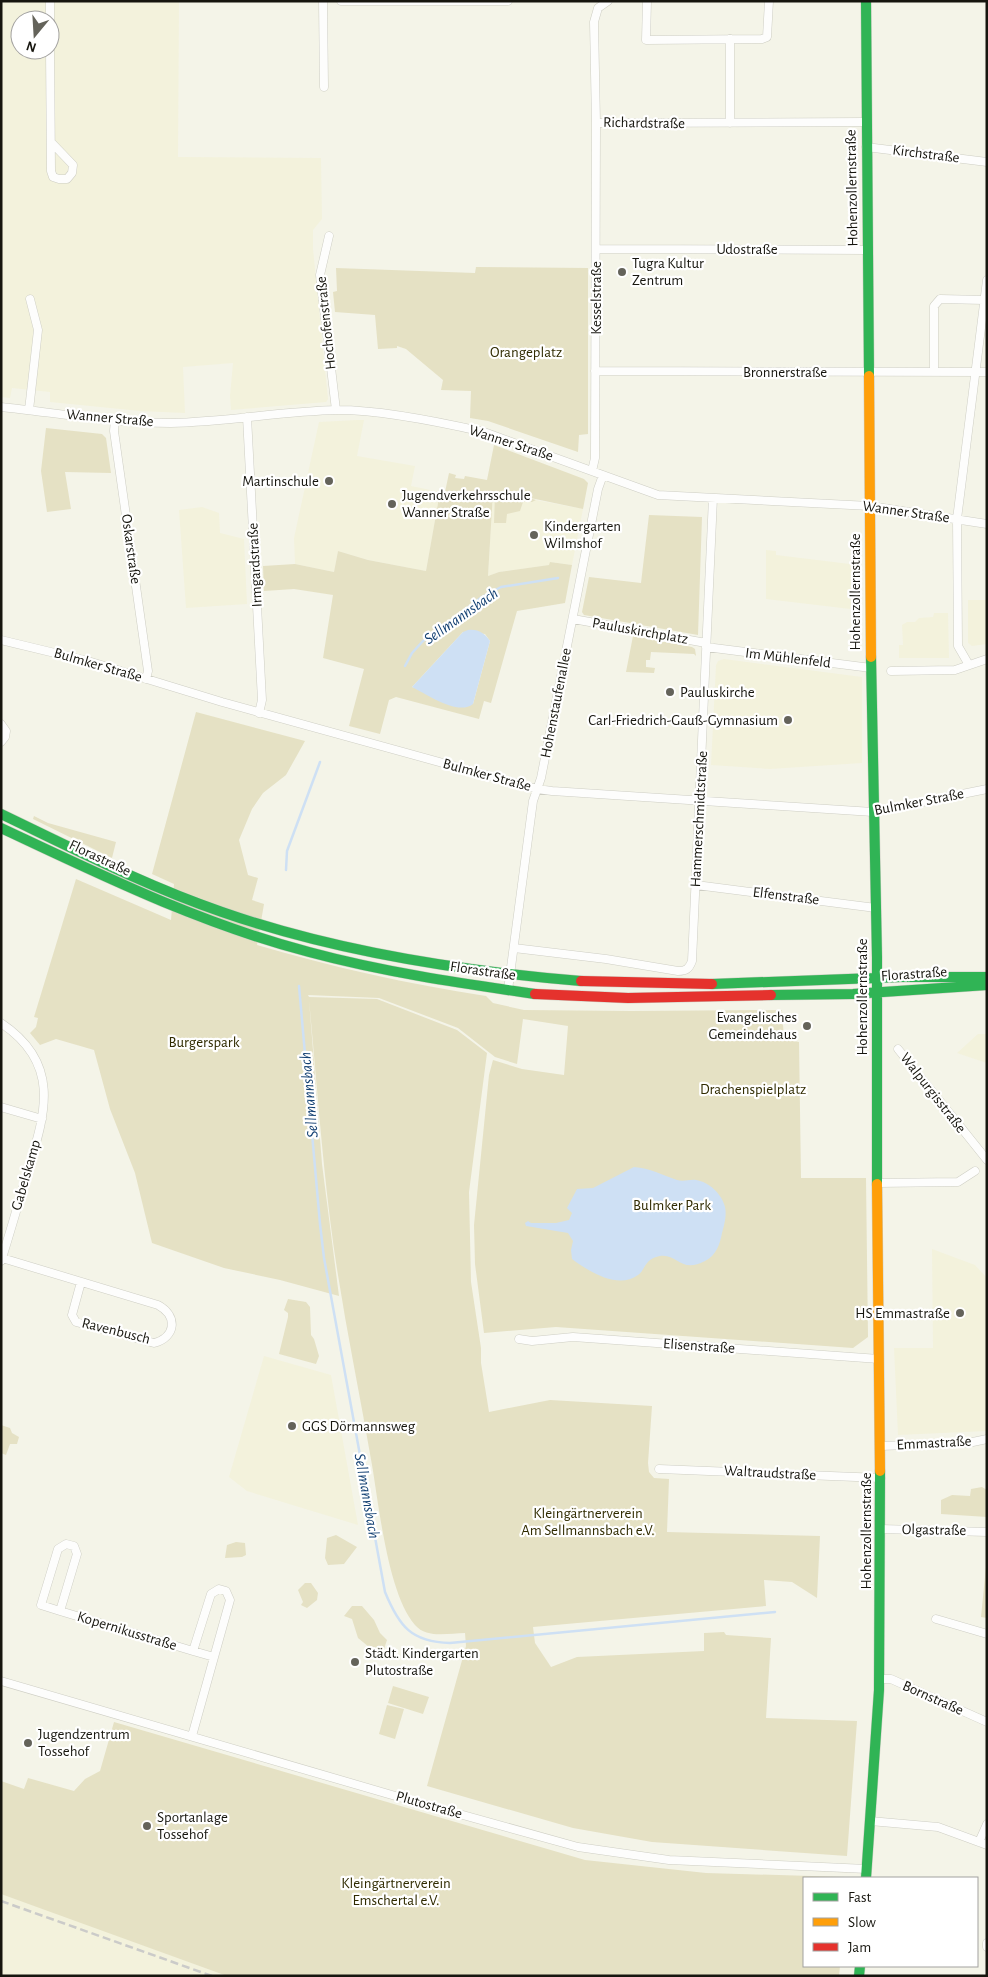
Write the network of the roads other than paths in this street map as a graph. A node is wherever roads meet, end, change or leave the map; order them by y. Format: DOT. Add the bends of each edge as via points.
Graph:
graph roads {
  1 [pos="323,1"];
  2 [pos="341,1"];
  3 [pos="508,1"];
  4 [pos="608,1"];
  5 [pos="647,1"];
  6 [pos="769,1"];
  7 [pos="866,1"];
  8 [pos="730,39"];
  9 [pos="50,60"];
  10 [pos="324,87"];
  11 [pos="866,122"];
  12 [pos="596,123"];
  13 [pos="730,123"];
  14 [pos="51,142"];
  15 [pos="866,147"];
  16 [pos="987,162"];
  17 [pos="329,236"];
  18 [pos="596,249"];
  19 [pos="868,250"];
  20 [pos="987,280"];
  21 [pos="30,300"];
  22 [pos="984,300"];
  23 [pos="595,371"];
  24 [pos="869,372"];
  25 [pos="934,372"];
  26 [pos="975,372"];
  27 [pos="987,372"];
  28 [pos="1,407"];
  29 [pos="29,410"];
  30 [pos="336,410"];
  31 [pos="247,417"];
  32 [pos="115,419"];
  33 [pos="592,472"];
  34 [pos="603,476"];
  35 [pos="713,498"];
  36 [pos="870,506"];
  37 [pos="956,519"];
  38 [pos="987,524"];
  39 [pos="573,619"];
  40 [pos="1,640"];
  41 [pos="706,645"];
  42 [pos="987,659"];
  43 [pos="969,665"];
  44 [pos="871,668"];
  45 [pos="891,671"];
  46 [pos="146,679"];
  47 [pos="259,713"];
  48 [pos="1,724"];
  49 [pos="1,742"];
  50 [pos="537,788"];
  51 [pos="987,788"];
  52 [pos="699,802"];
  53 [pos="873,812"];
  54 [pos="1,814"];
  55 [pos="1,828"];
  56 [pos="696,885"];
  57 [pos="876,908"];
  58 [pos="514,948"];
  59 [pos="692,961"];
  60 [pos="510,974"];
  61 [pos="987,977"];
  62 [pos="876,978"];
  63 [pos="987,985"];
  64 [pos="508,990"];
  65 [pos="876,992"];
  66 [pos="1,1024"];
  67 [pos="898,1049"];
  68 [pos="1,1106"];
  69 [pos="42,1119"];
  70 [pos="987,1160"];
  71 [pos="975,1171"];
  72 [pos="877,1183"];
  73 [pos="1,1229"];
  74 [pos="10,1231"];
  75 [pos="2,1260"];
  76 [pos="81,1282"];
  77 [pos="519,1339"];
  78 [pos="879,1358"];
  79 [pos="987,1439"];
  80 [pos="880,1446"];
  81 [pos="659,1469"];
  82 [pos="881,1478"];
  83 [pos="881,1529"];
  84 [pos="987,1532"];
  85 [pos="60,1611"];
  86 [pos="936,1619"];
  87 [pos="987,1634"];
  88 [pos="194,1651"];
  89 [pos="214,1657"];
  90 [pos="879,1679"];
  91 [pos="1,1681"];
  92 [pos="985,1719"];
  93 [pos="192,1736"];
  94 [pos="870,1822"];
  95 [pos="987,1824"];
  96 [pos="983,1844"];
  97 [pos="866,1873"];
  98 [pos="987,1943"];
  99 [pos="987,1947"];
  1 -- 10 [label="street"];
  2 -- 3 [label="street"];
  4 -- 12 [label="street, Richardstraße" via="598,8 594,22"];
  5 -- 8 [label="street" via="646,40"];
  6 -- 8 [label="street" via="767,37"];
  7 -- 11 [label="main road, Hohenzollernstraße"];
  8 -- 13 [label="street"];
  9 -- 14 [label="street"];
  11 -- 13 [label="street, Richardstraße"];
  11 -- 15 [label="main road, Hohenzollernstraße"];
  12 -- 13 [label="street, Richardstraße"];
  12 -- 18 [label="street, Kesselstraße"];
  14 -- 14 [label="street" via="53,177 67,179 73,165"];
  15 -- 16 [label="street, Kirchstraße"];
  15 -- 19 [label="main road, Hohenzollernstraße"];
  17 -- 30 [label="street, Hochofenstraße" via="320,275"];
  18 -- 19 [label="street, Udostraße"];
  18 -- 23 [label="street, Kesselstraße"];
  19 -- 24 [label="main road, Hohenzollernstraße"];
  20 -- 22 [label="street"];
  21 -- 29 [label="street" via="38,330"];
  22 -- 25 [label="street" via="940,299 936,302"];
  22 -- 26 [label="street"];
  23 -- 24 [label="street, Bronnerstraße"];
  23 -- 33 [label="street, Kesselstraße" via="595,458"];
  24 -- 25 [label="street, Bronnerstraße"];
  24 -- 36 [label="main road, Hohenzollernstraße"];
  25 -- 26 [label="street, Bronnerstraße"];
  26 -- 27 [label="street, Bronnerstraße"];
  26 -- 37 [label="street"];
  28 -- 29 [label="street, Wanner Straße"];
  29 -- 32 [label="street, Wanner Straße"];
  30 -- 31 [label="street, Wanner Straße"];
  30 -- 33 [label="street, Wanner Straße" via="459,426"];
  31 -- 32 [label="street, Wanner Straße" via="172,422"];
  31 -- 47 [label="street, Irmgardstraße" via="262,700"];
  32 -- 46 [label="street, Oskarstraße" via="148,671"];
  33 -- 34 [label="street, Wanner Straße"];
  34 -- 35 [label="street, Wanner Straße" via="658,494"];
  34 -- 39 [label="street, Hohenstaufenallee"];
  35 -- 36 [label="street, Wanner Straße"];
  35 -- 41 [label="street, Hammerschmidtstraße"];
  36 -- 37 [label="street, Wanner Straße"];
  36 -- 44 [label="main road, Hohenzollernstraße"];
  37 -- 38 [label="street, Wanner Straße"];
  37 -- 43 [label="street" via="958,646"];
  39 -- 41 [label="street, Pauluskirchplatz"];
  39 -- 50 [label="street, Hohenstaufenallee"];
  40 -- 46 [label="street, Bulmker Straße"];
  41 -- 44 [label="street, Im Mühlenfeld"];
  41 -- 52 [label="street, Hammerschmidtstraße"];
  42 -- 43 [label="street"];
  43 -- 45 [label="street" via="955,670"];
  44 -- 53 [label="main road, Hohenzollernstraße"];
  46 -- 47 [label="street, Bulmker Straße"];
  47 -- 50 [label="street, Bulmker Straße"];
  48 -- 49 [label="street" via="6,734"];
  50 -- 52 [label="street, Bulmker Straße"];
  50 -- 58 [label="street, Hohenstaufenallee"];
  51 -- 53 [label="street, Bulmker Straße"];
  52 -- 53 [label="street, Bulmker Straße"];
  52 -- 56 [label="street, Hammerschmidtstraße"];
  53 -- 57 [label="main road, Hohenzollernstraße"];
  54 -- 60 [label="main road, Florastraße" via="136,878 254,923 375,954"];
  55 -- 64 [label="main road, Florastraße" via="170,906 251,935 376,968"];
  56 -- 57 [label="street, Elfenstraße"];
  56 -- 59 [label="street, Hammerschmidtstraße"];
  57 -- 62 [label="main road, Hohenzollernstraße"];
  58 -- 59 [label="street, Florastraße" via="678,971 687,970"];
  58 -- 60 [label="street, Hohenstaufenallee"];
  60 -- 62 [label="main road, Florastraße" via="599,983 690,985"];
  60 -- 64 [label="street, Hohenstaufenallee"];
  61 -- 62 [label="main road, Florastraße"];
  62 -- 65 [label="main road, Hohenzollernstraße"];
  63 -- 65 [label="main road, Florastraße"];
  64 -- 65 [label="main road, Florastraße" via="628,998"];
  65 -- 72 [label="main road, Hohenzollernstraße"];
  66 -- 69 [label="street, Gabelskamp" via="22,1040 38,1066 44,1091"];
  67 -- 70 [label="street, Walpurgisstraße"];
  68 -- 69 [label="street, Gabelskamp"];
  69 -- 74 [label="street, Gabelskamp"];
  71 -- 72 [label="street" via="954,1182"];
  72 -- 78 [label="main road, Hohenzollernstraße"];
  73 -- 74 [label="street, Gabelskamp"];
  74 -- 75 [label="street, Gabelskamp"];
  75 -- 76 [label="street, Ravenbusch"];
  76 -- 76 [label="street, Ravenbusch" via="167,1310 171,1316 170,1334 154,1343 76,1322 72,1315"];
  77 -- 78 [label="street, Elisenstraße" via="573,1337"];
  78 -- 80 [label="main road, Hohenzollernstraße"];
  79 -- 80 [label="street, Emmastraße" via="968,1443"];
  80 -- 82 [label="main road, Hohenzollernstraße"];
  81 -- 82 [label="street, Waltraudstraße"];
  82 -- 83 [label="main road, Hohenzollernstraße"];
  83 -- 84 [label="street, Olgastraße"];
  83 -- 90 [label="main road, Hohenzollernstraße"];
  85 -- 85 [label="street, Kopernikusstraße" via="77,1554 74,1546 66,1544 58,1549 41,1605"];
  85 -- 88 [label="street, Kopernikusstraße"];
  86 -- 87 [label="street"];
  88 -- 89 [label="street, Kopernikusstraße"];
  88 -- 89 [label="street, Kopernikusstraße" via="211,1594 219,1589 226,1591 230,1600"];
  89 -- 93 [label="street, Kopernikusstraße"];
  90 -- 92 [label="street, Bornstraße" via="891,1679"];
  90 -- 94 [label="main road, Hohenzollernstraße"];
  91 -- 93 [label="street, Plutostraße"];
  93 -- 97 [label="street, Plutostraße" via="578,1847 668,1860"];
  94 -- 96 [label="street" via="938,1827"];
  94 -- 97 [label="main road, Hohenzollernstraße"];
  95 -- 96 [label="street"];
  98 -- 99 [label="street"];
}
